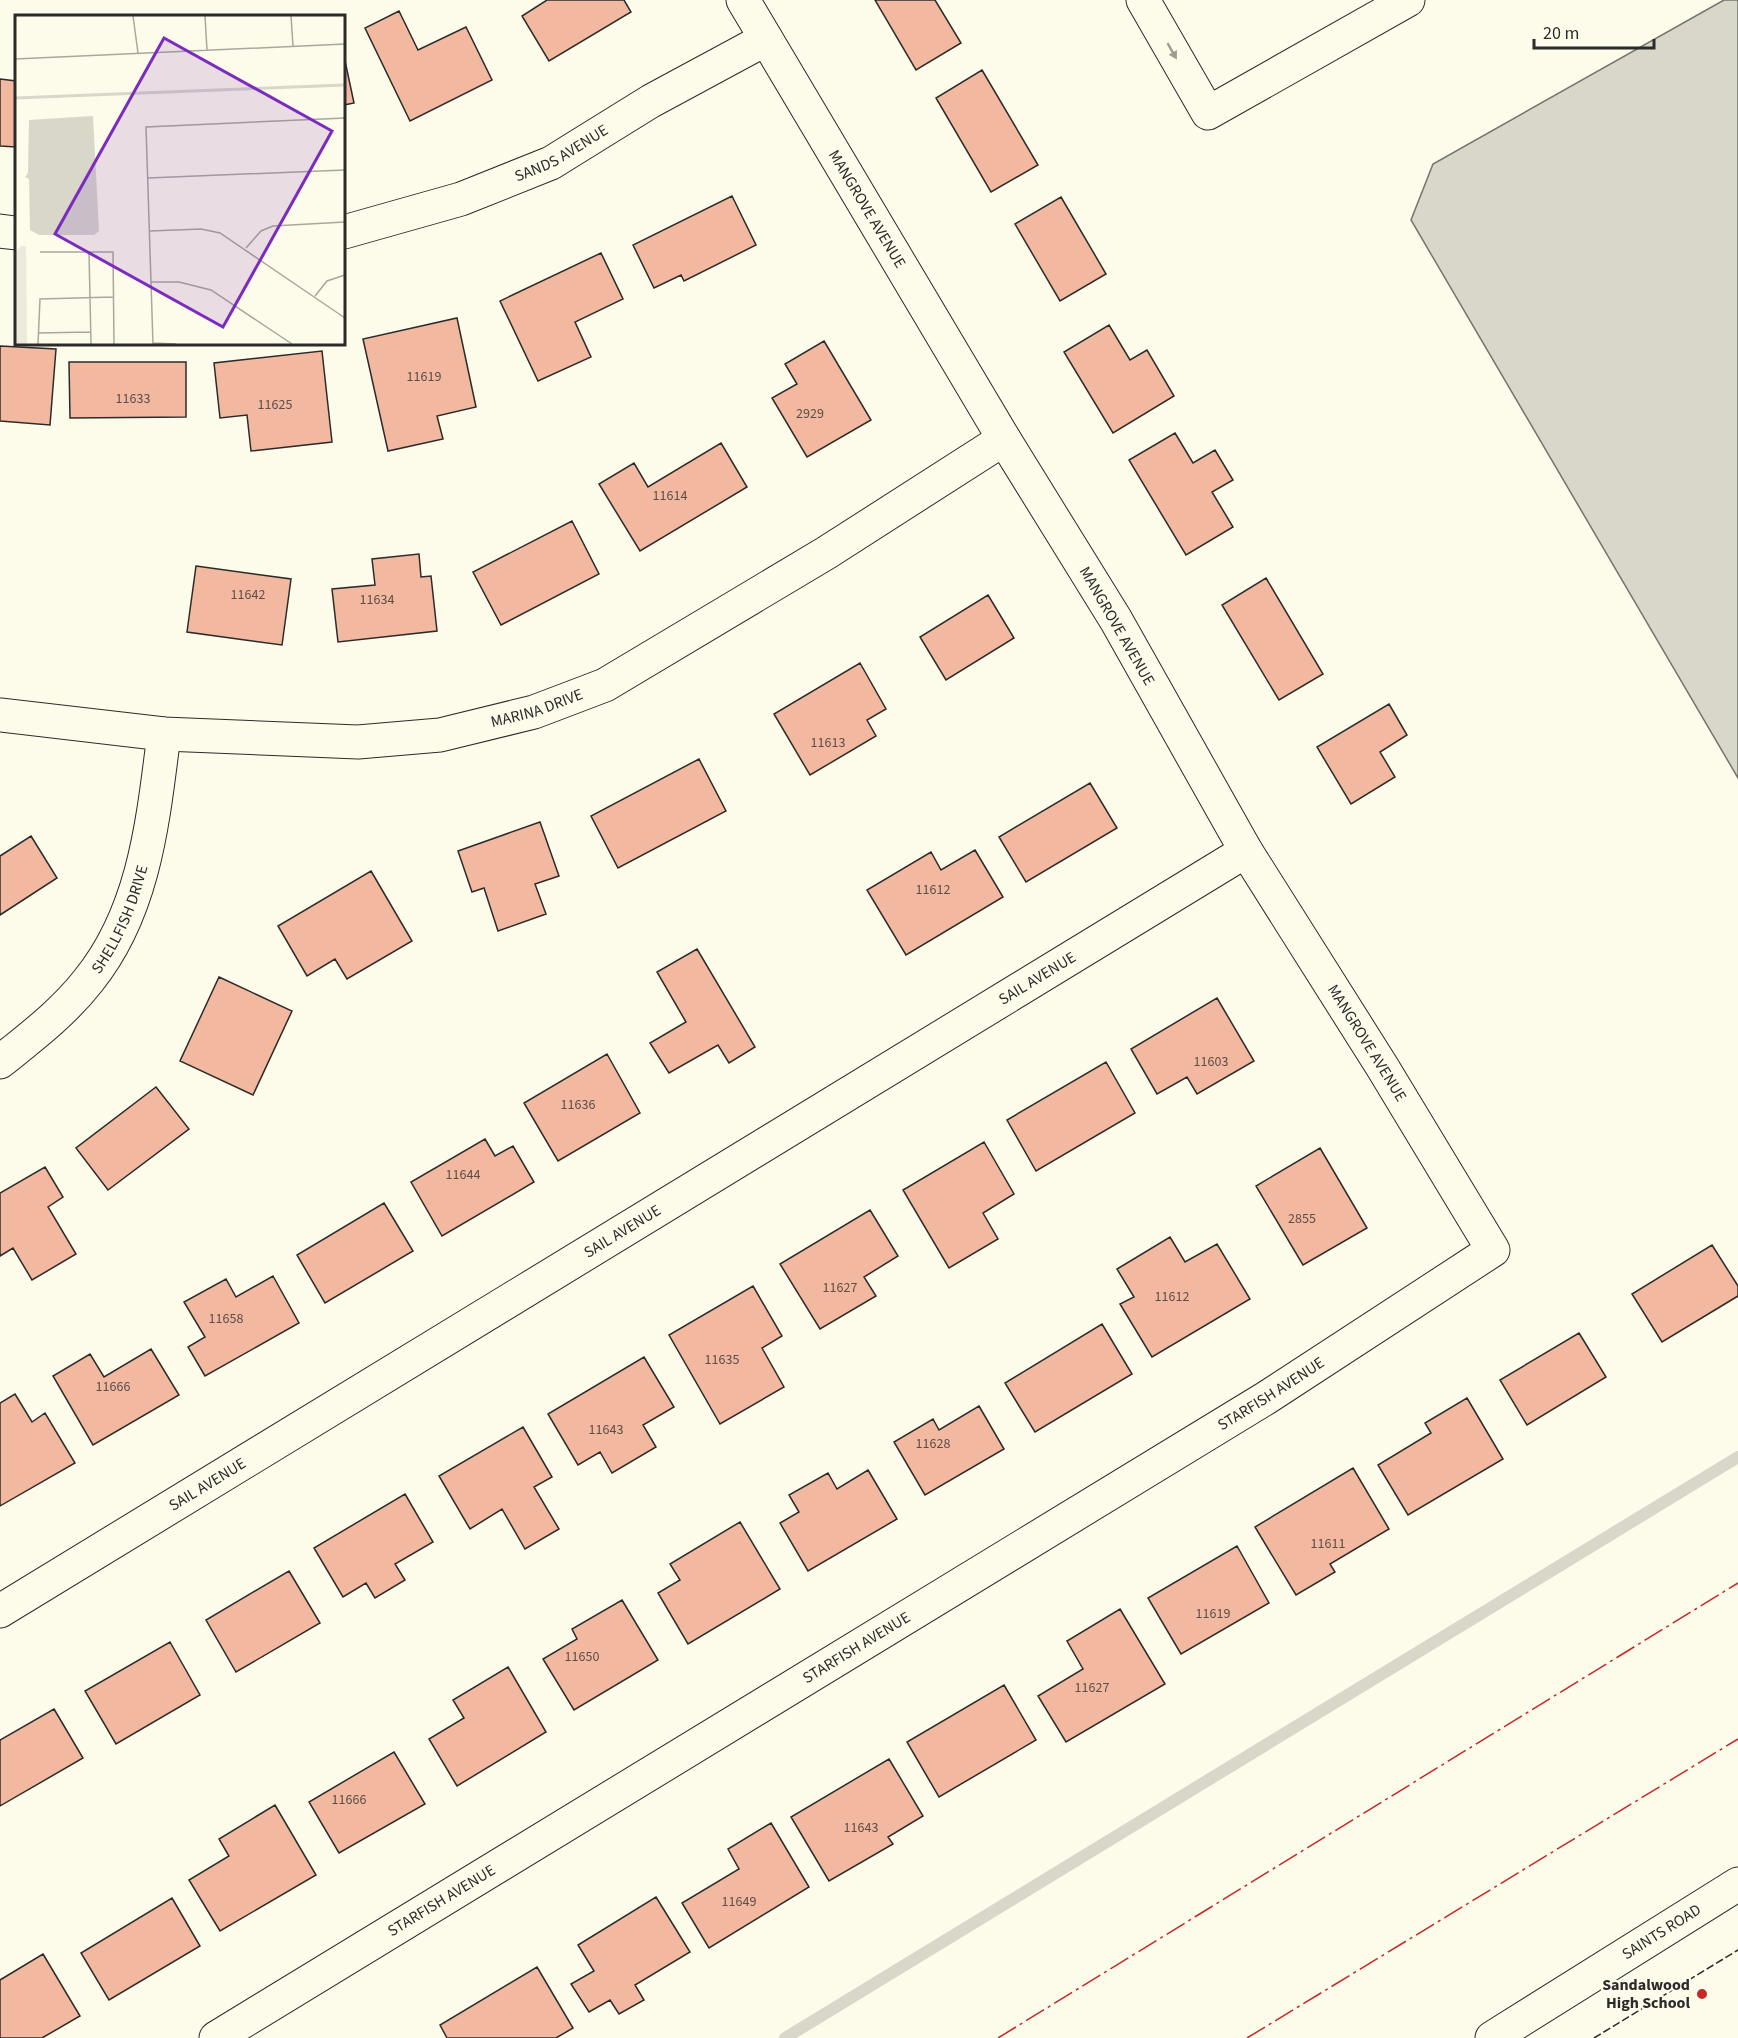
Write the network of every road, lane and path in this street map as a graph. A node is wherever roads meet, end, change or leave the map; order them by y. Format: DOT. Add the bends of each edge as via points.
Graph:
graph roads {
  1 [pos="743,0"];
  2 [pos="1143,0"];
  3 [pos="1398,2"];
  4 [pos="766,39"];
  5 [pos="0,231"];
  6 [pos="345,232"];
  7 [pos="15,233"];
  8 [pos="1004,439"];
  9 [pos="0,715"];
  10 [pos="164,734"];
  11 [pos="1246,851"];
  12 [pos="0,1062"];
  13 [pos="1493,1250"];
  14 [pos="0,1611"];
  15 [pos="1738,1884"];
  16 [pos="216,2038"];
  17 [pos="1492,2038"];
  1 -- 4 [label="street, MANGROVE AVENUE"];
  2 -- 3 [label="street, one-way" via="1208,113"];
  4 -- 6 [label="street, SANDS AVENUE" via="651,101 551,163 460,200"];
  4 -- 8 [label="street, MANGROVE AVENUE"];
  5 -- 7 [label="street"];
  8 -- 10 [label="street, MARINA DRIVE" via="826,553 605,685 534,712 440,735 358,742"];
  8 -- 11 [label="street, MANGROVE AVENUE" via="1116,620"];
  9 -- 10 [label="street, MARINA DRIVE"];
  10 -- 12 [label="street, SHELLFISH DRIVE" via="148,852 123,928 89,981 52,1020"];
  11 -- 13 [label="street, MANGROVE AVENUE"];
  11 -- 14 [label="street, SAIL AVENUE"];
  13 -- 16 [label="street, STARFISH AVENUE" via="1266,1398"];
  15 -- 17 [label="street, SAINTS ROAD"];
}
